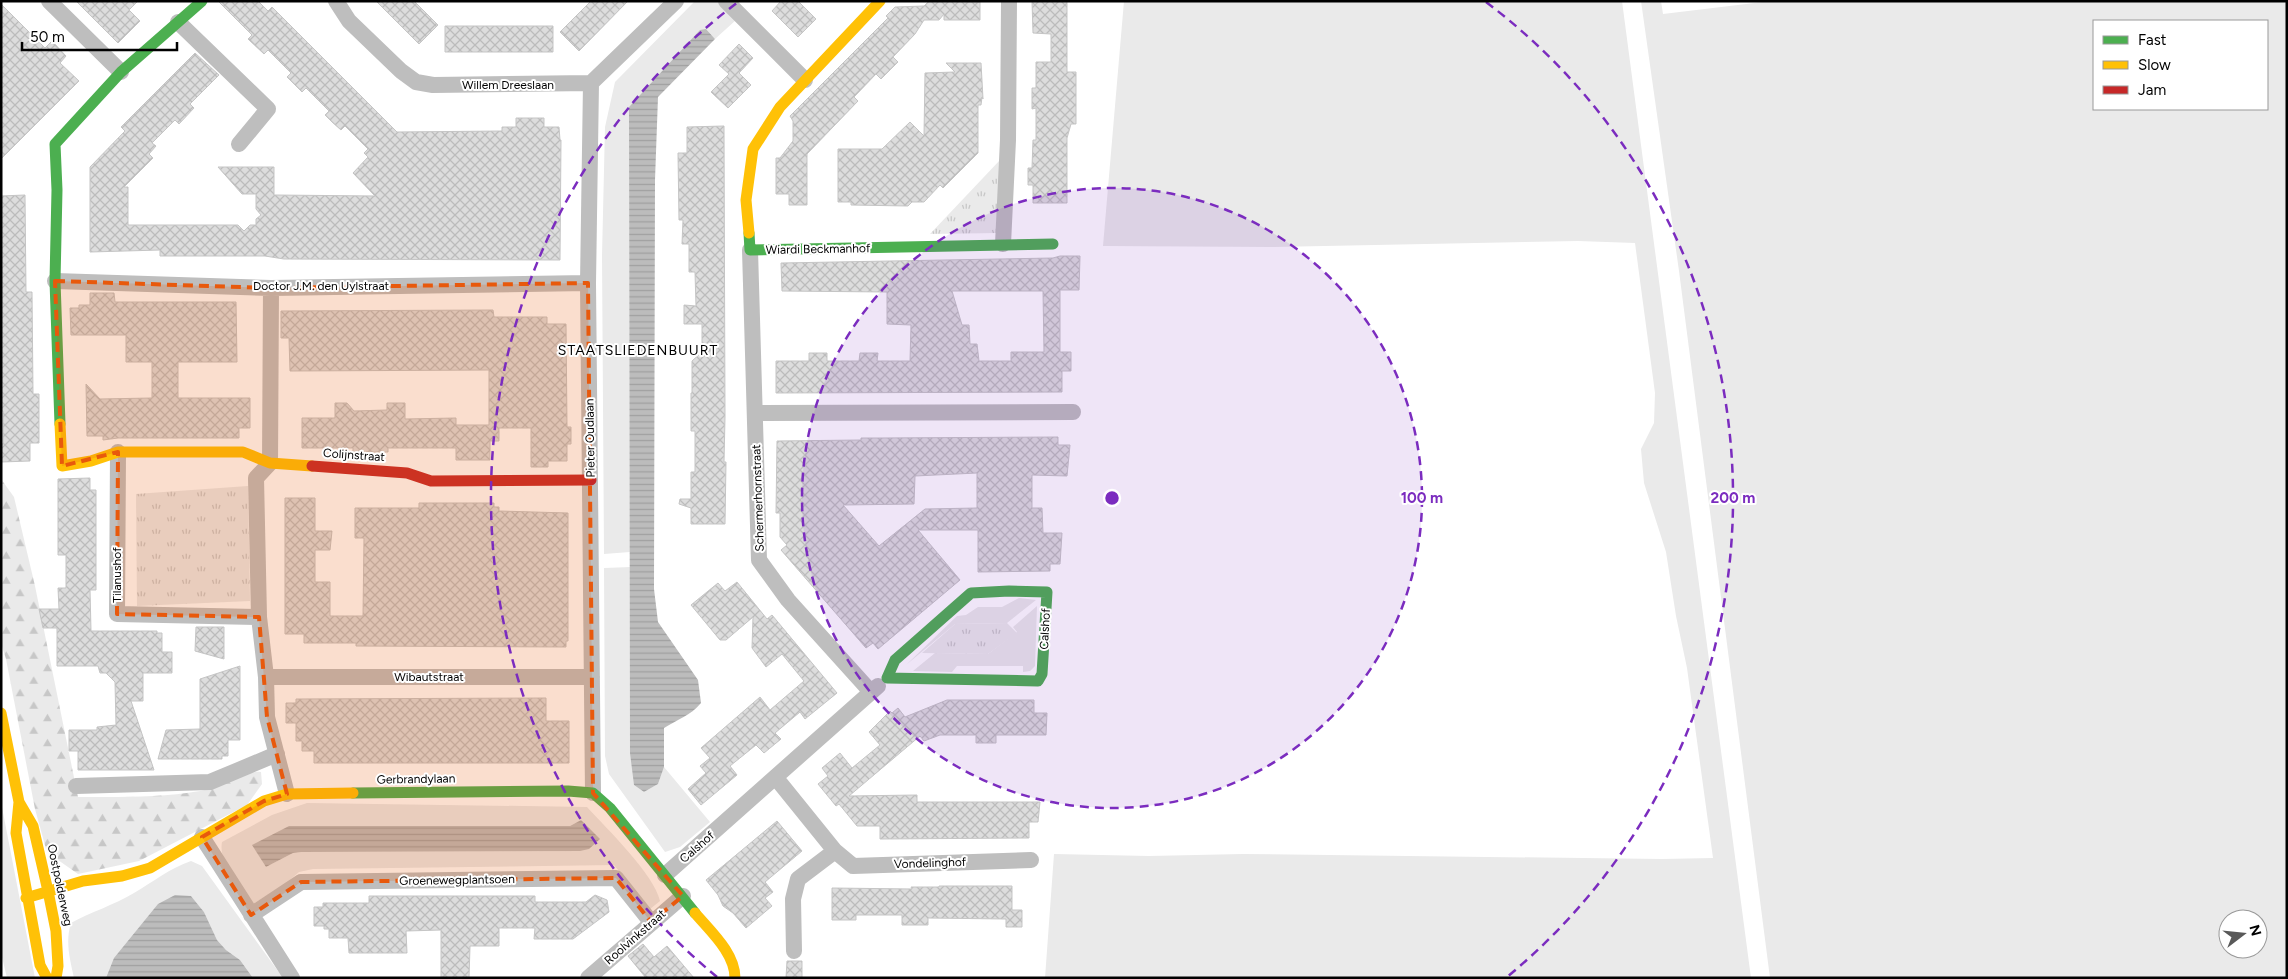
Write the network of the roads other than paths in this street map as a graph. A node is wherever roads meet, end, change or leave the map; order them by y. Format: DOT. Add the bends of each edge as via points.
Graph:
graph roads {
  1 [pos="49,1"];
  2 [pos="202,1"];
  3 [pos="676,1"];
  4 [pos="726,1"];
  5 [pos="880,1"];
  6 [pos="1010,1"];
  7 [pos="340,3"];
  8 [pos="178,22"];
  9 [pos="121,72"];
  10 [pos="805,80"];
  11 [pos="591,83"];
  12 [pos="238,144"];
  13 [pos="1003,244"];
  14 [pos="1053,244"];
  15 [pos="750,250"];
  16 [pos="55,281"];
  17 [pos="588,283"];
  18 [pos="271,288"];
  19 [pos="1073,412"];
  20 [pos="756,413"];
  21 [pos="118,452"];
  22 [pos="270,463"];
  23 [pos="590,480"];
  24 [pos="260,617"];
  25 [pos="266,677"];
  26 [pos="592,678"];
  27 [pos="887,678"];
  28 [pos="871,692"];
  29 [pos="1,713"];
  30 [pos="276,754"];
  31 [pos="776,778"];
  32 [pos="76,786"];
  33 [pos="593,792"];
  34 [pos="286,794"];
  35 [pos="19,802"];
  36 [pos="202,837"];
  37 [pos="835,851"];
  38 [pos="1031,860"];
  39 [pos="665,875"];
  40 [pos="48,891"];
  41 [pos="683,896"];
  42 [pos="26,898"];
  43 [pos="251,915"];
  44 [pos="651,922"];
  45 [pos="794,951"];
  46 [pos="592,977"];
  47 [pos="48,978"];
  48 [pos="56,978"];
  49 [pos="292,978"];
  50 [pos="735,978"];
  1 -- 9 [label="street"];
  2 -- 8 [label="street"];
  3 -- 11 [label="street"];
  4 -- 10 [label="street"];
  5 -- 10 [label="street, Wiardi Beckmanhof"];
  6 -- 13 [label="street"];
  7 -- 11 [label="street, Willem Dreeslaan" via="349,21 416,82 433,85"];
  8 -- 9 [label="street"];
  8 -- 12 [label="street" via="268,109"];
  9 -- 16 [label="street" via="55,144"];
  10 -- 15 [label="street, Wiardi Beckmanhof" via="780,107 753,149 746,200"];
  11 -- 17 [label="street, Pieter Oudlaan"];
  13 -- 14 [label="street, Wiardi Beckmanhof"];
  13 -- 15 [label="street, Wiardi Beckmanhof"];
  15 -- 20 [label="street, Schermerhornstraat"];
  16 -- 18 [label="street, Doctor J.M. den Uylstraat"];
  16 -- 21 [label="street" via="62,466"];
  17 -- 18 [label="street, Doctor J.M. den Uylstraat"];
  17 -- 23 [label="street, Pieter Oudlaan"];
  18 -- 22 [label="street"];
  19 -- 20 [label="street"];
  20 -- 28 [label="street, Schermerhornstraat" via="760,560 788,600"];
  21 -- 22 [label="street, Colijnstraat" via="243,452"];
  21 -- 24 [label="street, Tilanushof" via="117,614"];
  22 -- 23 [label="street, Colijnstraat" via="407,473 430,481"];
  22 -- 24 [label="street" via="256,478"];
  23 -- 26 [label="street, Pieter Oudlaan"];
  24 -- 25 [label="street"];
  25 -- 26 [label="street, Wibautstraat"];
  25 -- 30 [label="street" via="267,716"];
  26 -- 33 [label="street, Pieter Oudlaan"];
  27 -- 27 [label="street, Calshof" via="1038,681 1042,674 1047,592 971,593 895,660"];
  27 -- 28 [label="street, Calshof"];
  28 -- 31 [label="street, Calshof"];
  29 -- 35 [label="street, Oostpolderweg"];
  30 -- 32 [label="street" via="210,782"];
  30 -- 34 [label="street"];
  31 -- 37 [label="street, Vondelinghof"];
  31 -- 39 [label="street, Calshof"];
  33 -- 34 [label="street, Gerbrandylaan"];
  33 -- 39 [label="street"];
  34 -- 36 [label="street, Gerbrandylaan" via="264,801"];
  35 -- 40 [label="street, Oostpolderweg" via="33,826"];
  35 -- 42 [label="street, Oostpolderweg" via="16,833"];
  36 -- 40 [label="street, Gerbrandylaan" via="150,868"];
  36 -- 43 [label="street"];
  37 -- 38 [label="street, Vondelinghof" via="854,866"];
  37 -- 45 [label="street" via="798,879 793,899"];
  39 -- 41 [label="street"];
  40 -- 42 [label="street, Gerbrandylaan"];
  40 -- 48 [label="street, Oostpolderweg" via="56,931"];
  41 -- 44 [label="street, Roolvinkstraat"];
  41 -- 50 [label="street" via="730,956"];
  42 -- 47 [label="street, Oostpolderweg" via="40,965"];
  43 -- 44 [label="street, Groenewegplantsoen" via="300,882 616,878"];
  43 -- 49 [label="street"];
  44 -- 46 [label="street, Roolvinkstraat"];
}
